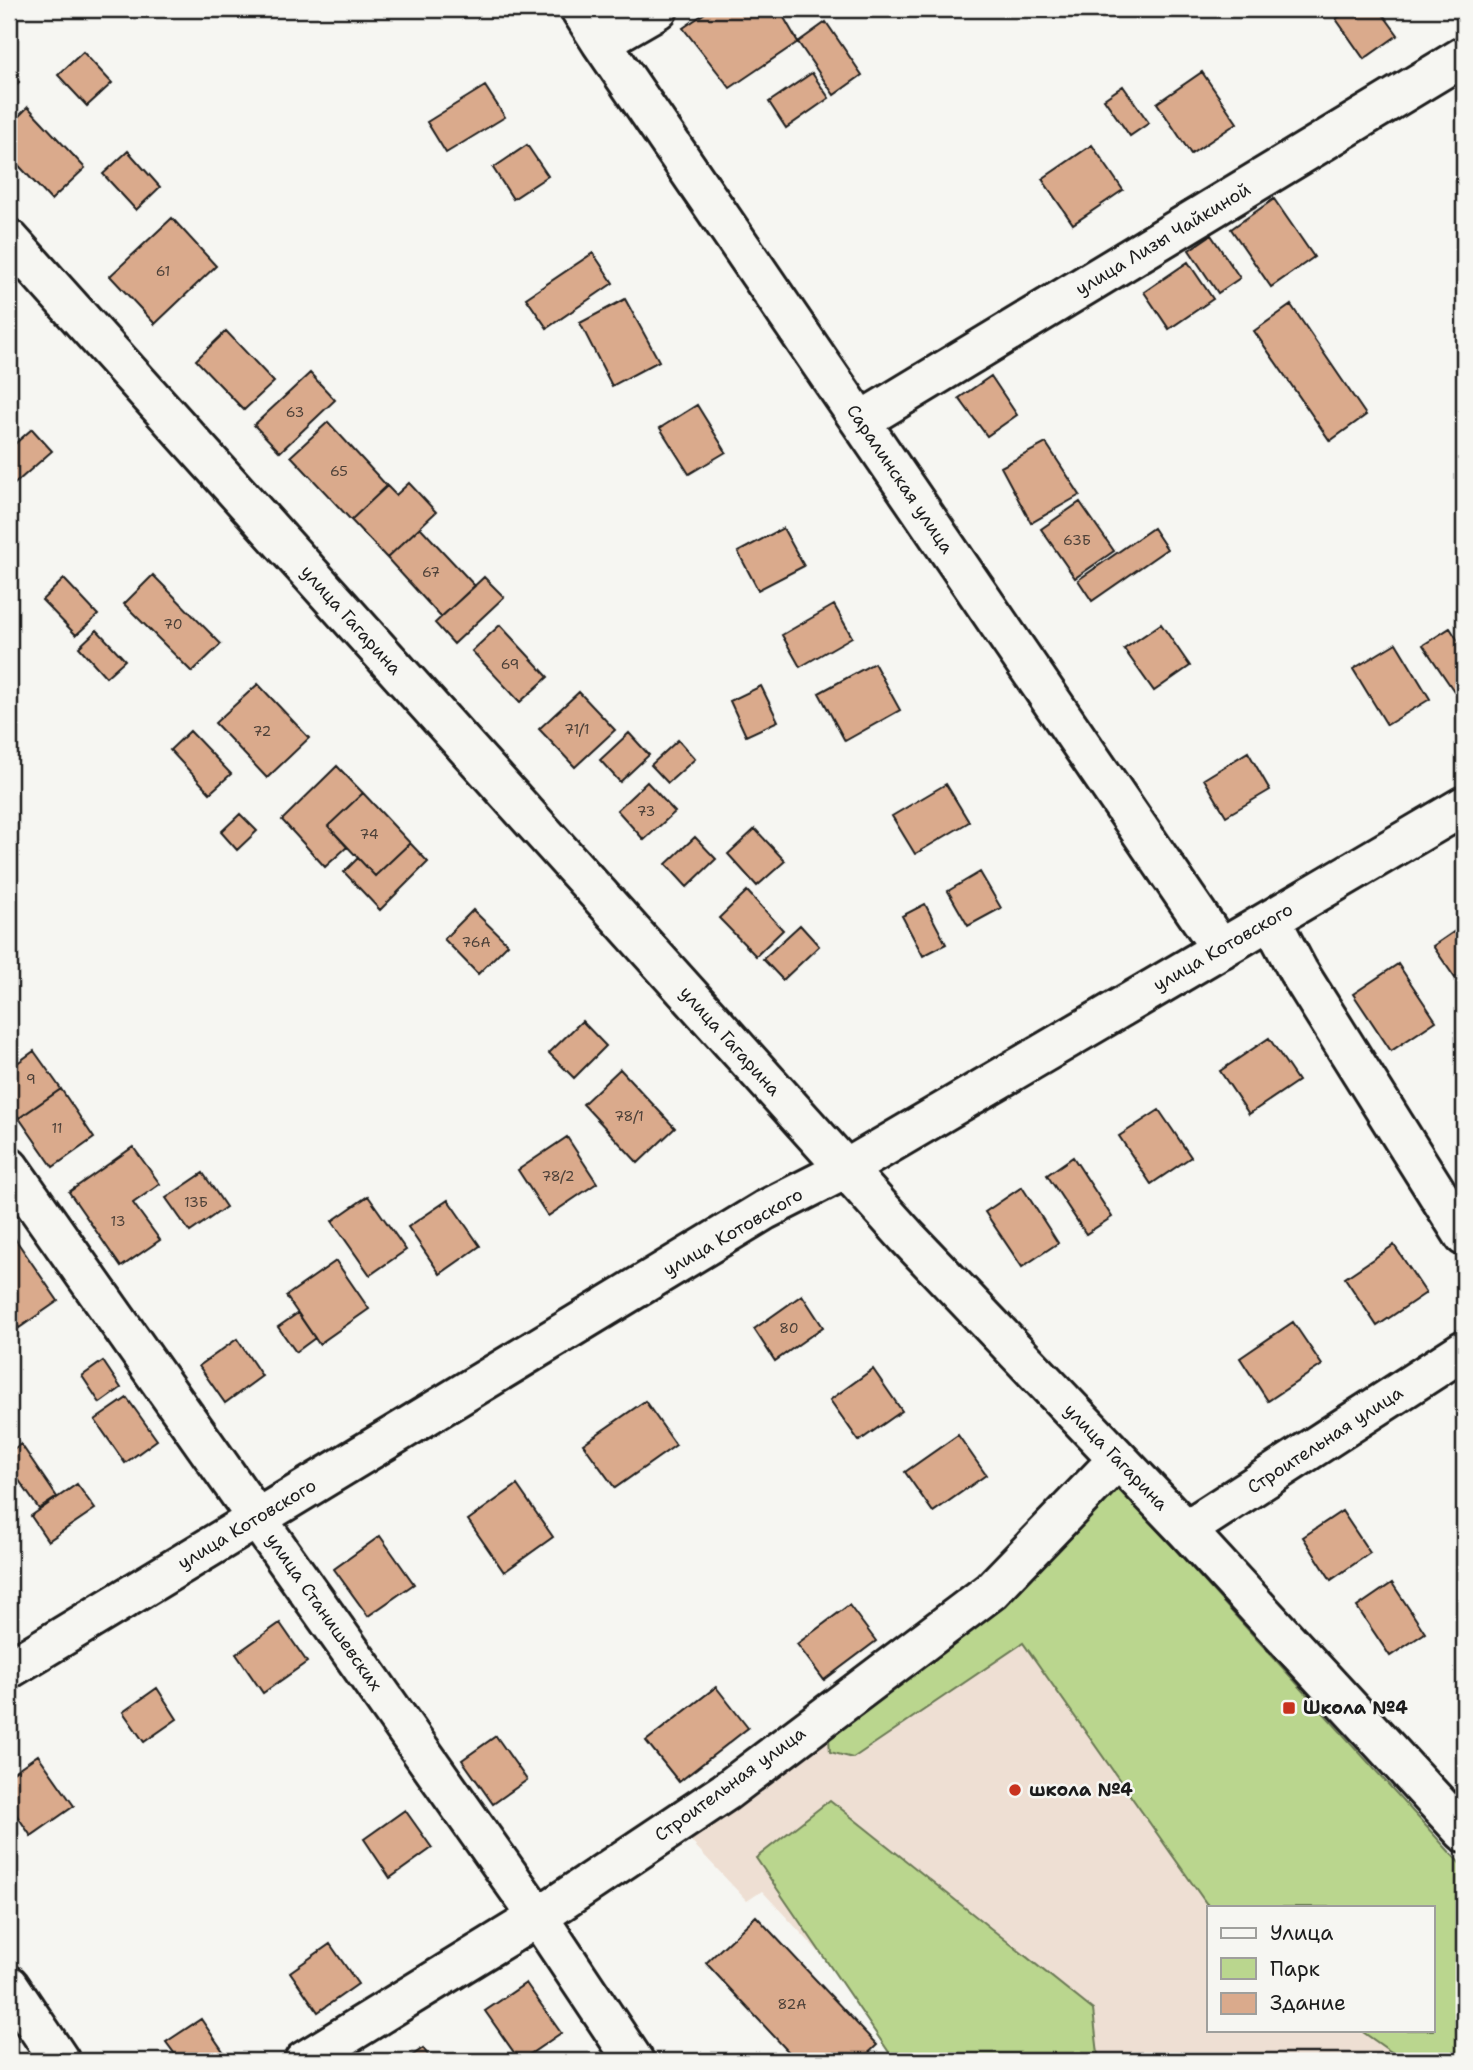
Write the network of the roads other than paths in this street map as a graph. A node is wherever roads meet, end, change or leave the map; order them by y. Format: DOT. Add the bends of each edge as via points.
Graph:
graph roads {
  1 [pos="580,9"];
  2 [pos="658,9"];
  3 [pos="601,42"];
  4 [pos="1464,56"];
  5 [pos="9,239"];
  6 [pos="861,422"];
  7 [pos="1464,806"];
  8 [pos="1271,919"];
  9 [pos="1221,949"];
  10 [pos="9,1167"];
  11 [pos="846,1169"];
  12 [pos="1464,1236"];
  13 [pos="1464,1350"];
  14 [pos="1118,1459"];
  15 [pos="257,1518"];
  16 [pos="1186,1530"];
  17 [pos="9,1669"];
  18 [pos="1464,1832"];
  19 [pos="538,1917"];
  20 [pos="9,1985"];
  21 [pos="60,2061"];
  22 [pos="304,2061"];
  23 [pos="634,2061"];
  1 -- 3 [label="street, Саралинская улица"];
  2 -- 3 [label="street"];
  3 -- 6 [label="street, Саралинская улица"];
  4 -- 6 [label="street, улица Лизы Чайкиной"];
  5 -- 11 [label="street, улица Гагарина"];
  6 -- 9 [label="street, Саралинская улица"];
  7 -- 8 [label="street, улица Котовского"];
  8 -- 9 [label="street, улица Котовского"];
  8 -- 12 [label="street" via="1298,971"];
  9 -- 11 [label="street, улица Котовского"];
  10 -- 15 [label="street, улица Станишевских"];
  11 -- 14 [label="street, улица Гагарина"];
  11 -- 15 [label="street, улица Котовского" via="765,1210"];
  13 -- 16 [label="street, Строительная улица"];
  14 -- 16 [label="street, улица Гагарина"];
  14 -- 19 [label="street, Строительная улица" via="991,1591 725,1792"];
  15 -- 17 [label="street, улица Котовского"];
  15 -- 19 [label="street, улица Станишевских"];
  16 -- 18 [label="street, улица Гагарина"];
  19 -- 22 [label="street, Строительная улица"];
  19 -- 23 [label="street, улица Станишевских"];
  20 -- 21 [label="street"];
}
